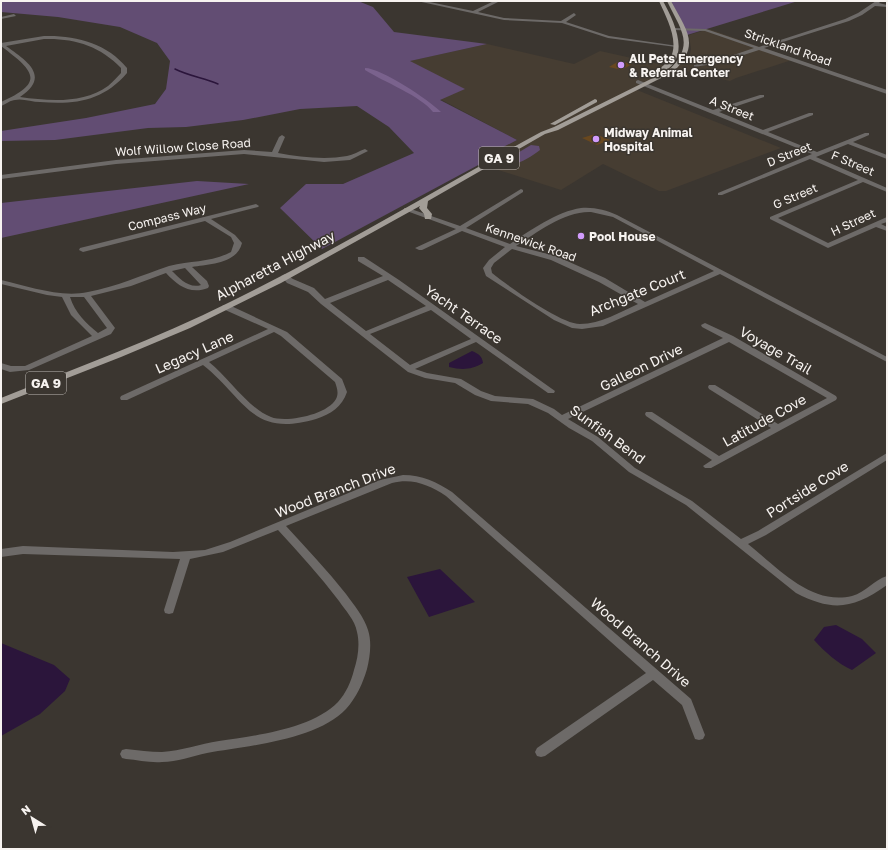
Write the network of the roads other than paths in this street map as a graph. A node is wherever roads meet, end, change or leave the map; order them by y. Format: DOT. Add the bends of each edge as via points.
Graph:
graph roads {
  1 [pos="419,1"];
  2 [pos="498,1"];
  3 [pos="661,1"];
  4 [pos="670,1"];
  5 [pos="876,2"];
  6 [pos="887,6"];
  7 [pos="474,12"];
  8 [pos="574,14"];
  9 [pos="14,15"];
  10 [pos="1,18"];
  11 [pos="562,22"];
  12 [pos="673,29"];
  13 [pos="682,29"];
  14 [pos="1,44"];
  15 [pos="676,46"];
  16 [pos="761,48"];
  17 [pos="696,66"];
  18 [pos="638,82"];
  19 [pos="646,85"];
  20 [pos="887,92"];
  21 [pos="762,96"];
  22 [pos="16,98"];
  23 [pos="1,104"];
  24 [pos="714,112"];
  25 [pos="811,114"];
  26 [pos="550,130"];
  27 [pos="764,132"];
  28 [pos="866,134"];
  29 [pos="282,137"];
  30 [pos="849,142"];
  31 [pos="365,151"];
  32 [pos="274,154"];
  33 [pos="817,154"];
  34 [pos="810,157"];
  35 [pos="887,157"];
  36 [pos="1,177"];
  37 [pos="863,180"];
  38 [pos="887,190"];
  39 [pos="521,191"];
  40 [pos="720,194"];
  41 [pos="425,199"];
  42 [pos="256,206"];
  43 [pos="406,209"];
  44 [pos="428,216"];
  45 [pos="206,219"];
  46 [pos="887,219"];
  47 [pos="875,224"];
  48 [pos="462,228"];
  49 [pos="887,229"];
  50 [pos="828,246"];
  51 [pos="510,247"];
  52 [pos="418,248"];
  53 [pos="83,250"];
  54 [pos="361,259"];
  55 [pos="187,266"];
  56 [pos="167,270"];
  57 [pos="719,272"];
  58 [pos="285,276"];
  59 [pos="388,277"];
  60 [pos="1,282"];
  61 [pos="87,294"];
  62 [pos="65,295"];
  63 [pos="324,302"];
  64 [pos="645,305"];
  65 [pos="226,307"];
  66 [pos="431,307"];
  67 [pos="705,325"];
  68 [pos="275,329"];
  69 [pos="364,334"];
  70 [pos="98,338"];
  71 [pos="730,338"];
  72 [pos="477,339"];
  73 [pos="887,360"];
  74 [pos="204,362"];
  75 [pos="1,366"];
  76 [pos="409,368"];
  77 [pos="712,387"];
  78 [pos="550,392"];
  79 [pos="124,398"];
  80 [pos="833,398"];
  81 [pos="1,401"];
  82 [pos="649,414"];
  83 [pos="563,418"];
  84 [pos="777,428"];
  85 [pos="887,456"];
  86 [pos="719,460"];
  87 [pos="708,466"];
  88 [pos="279,525"];
  89 [pos="740,544"];
  90 [pos="1,553"];
  91 [pos="186,556"];
  92 [pos="887,580"];
  93 [pos="169,610"];
  94 [pos="654,673"];
  95 [pos="698,735"];
  96 [pos="541,752"];
  97 [pos="126,754"];
  1 -- 7 [label="street"];
  2 -- 7 [label="street"];
  3 -- 12 [label="main road"];
  4 -- 13 [label="main road, GA 9"];
  5 -- 6 [label="street"];
  5 -- 16 [label="street" via="847,20"];
  7 -- 11 [label="street" via="504,19"];
  8 -- 11 [label="street"];
  9 -- 10 [label="street"];
  11 -- 15 [label="street" via="608,37"];
  12 -- 13 [label="street, Strickland Road"];
  12 -- 15 [label="main road"];
  13 -- 16 [label="street, Strickland Road" via="706,30"];
  13 -- 19 [label="main road, GA 9" via="688,44 683,59 671,71"];
  14 -- 22 [label="street" via="34,75 32,86"];
  14 -- 22 [label="street" via="46,37 78,39 105,52 124,68 124,74 110,87 87,97 49,102"];
  15 -- 18 [label="main road, GA 9" via="668,66"];
  16 -- 17 [label="street"];
  16 -- 20 [label="street, Strickland Road"];
  18 -- 19 [label="street, A Street"];
  18 -- 26 [label="main road, GA 9" via="576,111 549,127"];
  19 -- 24 [label="street, A Street"];
  19 -- 26 [label="main road, GA 9"];
  21 -- 24 [label="street"];
  22 -- 23 [label="street"];
  24 -- 27 [label="street, A Street"];
  25 -- 27 [label="street"];
  26 -- 41 [label="main road, Alpharetta Highway / GA 9"];
  27 -- 33 [label="street, A Street"];
  28 -- 30 [label="street, D Street"];
  29 -- 32 [label="street"];
  30 -- 33 [label="street, D Street"];
  30 -- 35 [label="street, F Street"];
  31 -- 32 [label="street, Wolf Willow Close Road" via="350,158 324,160"];
  32 -- 36 [label="street, Wolf Willow Close Road" via="244,152 126,161"];
  33 -- 34 [label="street, D Street"];
  34 -- 37 [label="street, F Street"];
  34 -- 40 [label="street, D Street"];
  37 -- 38 [label="street, F Street"];
  37 -- 50 [label="street, G Street" via="772,218"];
  39 -- 48 [label="street"];
  41 -- 43 [label="main road, Alpharetta Highway / GA 9"];
  41 -- 44 [label="main road" via="422,208"];
  42 -- 45 [label="street, Compass Way"];
  43 -- 44 [label="street, Kennewick Road"];
  43 -- 58 [label="main road, Alpharetta Highway / GA 9"];
  44 -- 48 [label="street, Kennewick Road"];
  45 -- 53 [label="street, Compass Way"];
  45 -- 55 [label="street" via="233,236 237,241 237,248 234,253 221,260"];
  46 -- 47 [label="street, H Street"];
  47 -- 49 [label="street"];
  47 -- 50 [label="street, H Street"];
  48 -- 51 [label="street, Kennewick Road"];
  48 -- 52 [label="street"];
  51 -- 57 [label="street, Archgate Court" via="571,213 599,211 615,216"];
  51 -- 64 [label="street, Kennewick Road" via="553,258 602,280"];
  51 -- 64 [label="street, Archgate Court" via="490,261 488,272 574,326 600,324"];
  54 -- 59 [label="street, Yacht Terrace"];
  55 -- 56 [label="street"];
  55 -- 56 [label="street" via="205,286 192,289"];
  56 -- 61 [label="street" via="128,284"];
  57 -- 64 [label="street, Archgate Court"];
  57 -- 73 [label="street, Archgate Court"];
  58 -- 63 [label="street, Sunfish Bend" via="290,281 311,290"];
  58 -- 65 [label="main road, Alpharetta Highway / GA 9"];
  59 -- 63 [label="street"];
  59 -- 66 [label="street, Yacht Terrace"];
  60 -- 62 [label="street"];
  61 -- 62 [label="street"];
  61 -- 70 [label="street" via="94,309 111,328"];
  62 -- 70 [label="street" via="74,315"];
  63 -- 69 [label="street, Sunfish Bend"];
  65 -- 68 [label="street"];
  65 -- 81 [label="main road, Alpharetta Highway / GA 9" via="146,344"];
  66 -- 69 [label="street"];
  66 -- 72 [label="street, Yacht Terrace"];
  67 -- 71 [label="street, Voyage Trail"];
  68 -- 74 [label="street, Legacy Lane"];
  68 -- 74 [label="street" via="339,381 343,395 332,408 303,420 272,421 256,412"];
  69 -- 76 [label="street, Sunfish Bend"];
  70 -- 75 [label="street" via="26,368 10,369"];
  71 -- 80 [label="street, Voyage Trail"];
  71 -- 83 [label="street, Galleon Drive"];
  72 -- 76 [label="street"];
  72 -- 78 [label="street, Yacht Terrace"];
  74 -- 79 [label="street, Legacy Lane"];
  76 -- 83 [label="street, Sunfish Bend" via="425,375 458,381 494,399 534,402"];
  77 -- 84 [label="street"];
  80 -- 84 [label="street, Latitude Cove"];
  82 -- 86 [label="street"];
  83 -- 89 [label="street, Sunfish Bend" via="595,439 632,470 689,503"];
  84 -- 86 [label="street, Latitude Cove"];
  85 -- 89 [label="street, Portside Cove"];
  86 -- 87 [label="street, Latitude Cove"];
  88 -- 91 [label="street, Wood Branch Drive" via="231,547"];
  88 -- 94 [label="street, Wood Branch Drive" via="395,479 409,477 435,485"];
  88 -- 97 [label="street" via="313,561 359,621 365,645 364,659 346,699 336,711 299,730 260,740 163,757"];
  89 -- 92 [label="street, Sunfish Bend" via="792,585 818,598 857,598"];
  90 -- 91 [label="street, Wood Branch Drive" via="23,550"];
  91 -- 93 [label="street"];
  94 -- 95 [label="street, Wood Branch Drive" via="687,702"];
  94 -- 96 [label="street"];
}
